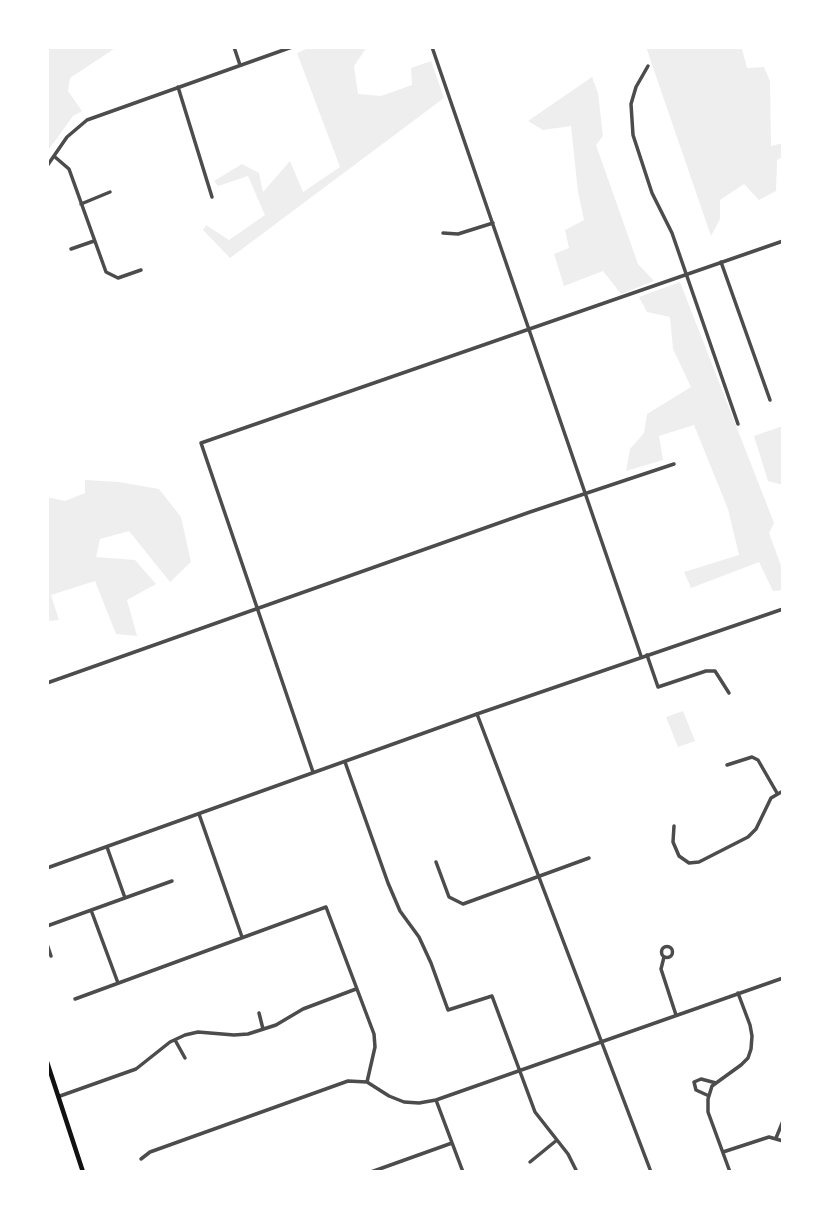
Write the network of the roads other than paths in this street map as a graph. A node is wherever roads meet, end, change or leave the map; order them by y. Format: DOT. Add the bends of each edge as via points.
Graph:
graph roads {
  1 [pos="234,47"];
  2 [pos="292,47"];
  3 [pos="432,47"];
  4 [pos="240,66"];
  5 [pos="648,66"];
  6 [pos="178,87"];
  7 [pos="55,157"];
  8 [pos="47,166"];
  9 [pos="110,192"];
  10 [pos="212,197"];
  11 [pos="81,204"];
  12 [pos="493,223"];
  13 [pos="443,233"];
  14 [pos="94,241"];
  15 [pos="783,241"];
  16 [pos="71,249"];
  17 [pos="721,262"];
  18 [pos="141,270"];
  19 [pos="686,275"];
  20 [pos="530,329"];
  21 [pos="770,400"];
  22 [pos="738,424"];
  23 [pos="674,464"];
  24 [pos="586,493"];
  25 [pos="256,609"];
  26 [pos="783,609"];
  27 [pos="644,655"];
  28 [pos="47,684"];
  29 [pos="729,693"];
  30 [pos="477,714"];
  31 [pos="345,762"];
  32 [pos="727,765"];
  33 [pos="314,773"];
  34 [pos="783,791"];
  35 [pos="777,793"];
  36 [pos="199,814"];
  37 [pos="674,826"];
  38 [pos="107,847"];
  39 [pos="589,858"];
  40 [pos="436,862"];
  41 [pos="47,868"];
  42 [pos="540,877"];
  43 [pos="172,881"];
  44 [pos="125,898"];
  45 [pos="92,910"];
  46 [pos="47,926"];
  47 [pos="242,937"];
  48 [pos="47,944"];
  49 [pos="51,956"];
  50 [pos="664,957"];
  51 [pos="783,978"];
  52 [pos="118,983"];
  53 [pos="356,989"];
  54 [pos="738,993"];
  55 [pos="75,999"];
  56 [pos="259,1013"];
  57 [pos="676,1015"];
  58 [pos="263,1029"];
  59 [pos="175,1040"];
  60 [pos="603,1041"];
  61 [pos="185,1058"];
  62 [pos="47,1062"];
  63 [pos="518,1071"];
  64 [pos="367,1082"];
  65 [pos="716,1083"];
  66 [pos="709,1096"];
  67 [pos="60,1097"];
  68 [pos="436,1100"];
  69 [pos="783,1121"];
  70 [pos="557,1140"];
  71 [pos="779,1140"];
  72 [pos="452,1143"];
  73 [pos="723,1152"];
  74 [pos="141,1159"];
  75 [pos="530,1162"];
  76 [pos="83,1172"];
  77 [pos="371,1172"];
  78 [pos="463,1172"];
  79 [pos="578,1172"];
  80 [pos="652,1172"];
  81 [pos="730,1172"];
  1 -- 4 [label="street"];
  2 -- 4 [label="street"];
  3 -- 12 [label="street"];
  4 -- 6 [label="street"];
  5 -- 19 [label="street" via="634,95 631,125 652,193"];
  6 -- 7 [label="street" via="87,120 67,137"];
  6 -- 10 [label="street"];
  7 -- 8 [label="street"];
  7 -- 11 [label="street" via="69,169"];
  9 -- 11 [label="street"];
  11 -- 14 [label="street"];
  12 -- 13 [label="street" via="458,234"];
  12 -- 20 [label="street"];
  14 -- 16 [label="street"];
  14 -- 18 [label="street" via="106,272 112,276"];
  15 -- 17 [label="street"];
  17 -- 19 [label="street"];
  17 -- 21 [label="street"];
  19 -- 20 [label="street"];
  19 -- 22 [label="street"];
  20 -- 24 [label="street"];
  20 -- 25 [label="street" via="201,443"];
  23 -- 24 [label="street"];
  24 -- 25 [label="street"];
  24 -- 27 [label="street"];
  25 -- 28 [label="street"];
  25 -- 33 [label="street"];
  26 -- 27 [label="street"];
  27 -- 29 [label="street" via="658,687 715,671"];
  27 -- 30 [label="street"];
  30 -- 31 [label="street"];
  30 -- 42 [label="street"];
  31 -- 33 [label="street"];
  31 -- 63 [label="street" via="388,883 400,911 419,937 448,1010 492,996"];
  32 -- 35 [label="street" via="752,757 758,760"];
  33 -- 36 [label="street"];
  34 -- 35 [label="street"];
  35 -- 37 [label="street" via="748,837 699,862 689,863 679,856 673,842"];
  36 -- 38 [label="street"];
  36 -- 47 [label="street"];
  38 -- 41 [label="street"];
  38 -- 44 [label="street"];
  39 -- 42 [label="street"];
  40 -- 42 [label="street" via="449,897 463,904"];
  42 -- 60 [label="street"];
  43 -- 44 [label="street"];
  44 -- 45 [label="street"];
  45 -- 46 [label="street"];
  45 -- 52 [label="street"];
  47 -- 52 [label="street"];
  47 -- 53 [label="street" via="326,907"];
  48 -- 49 [label="street"];
  50 -- 57 [label="street" via="661,970"];
  51 -- 54 [label="street"];
  52 -- 55 [label="street"];
  53 -- 58 [label="street"];
  53 -- 64 [label="street" via="376,1047"];
  54 -- 57 [label="street"];
  54 -- 65 [label="street" via="750,1025 751,1049 741,1065"];
  56 -- 58 [label="street"];
  57 -- 60 [label="street"];
  58 -- 59 [label="street" via="233,1035 198,1032"];
  59 -- 61 [label="street"];
  59 -- 67 [label="street" via="136,1069"];
  60 -- 63 [label="street"];
  60 -- 80 [label="street"];
  62 -- 67 [label="main road"];
  63 -- 68 [label="street"];
  63 -- 70 [label="street" via="535,1112"];
  64 -- 68 [label="street" via="404,1102"];
  64 -- 74 [label="street" via="334,1086"];
  65 -- 66 [label="street"];
  65 -- 66 [label="street" via="694,1082 696,1090"];
  66 -- 73 [label="street" via="708,1112"];
  67 -- 76 [label="main road"];
  68 -- 72 [label="street"];
  69 -- 71 [label="street"];
  70 -- 75 [label="street"];
  70 -- 79 [label="street"];
  71 -- 73 [label="street" via="762,1139"];
  72 -- 77 [label="street"];
  72 -- 78 [label="street"];
  73 -- 81 [label="street"];
}
